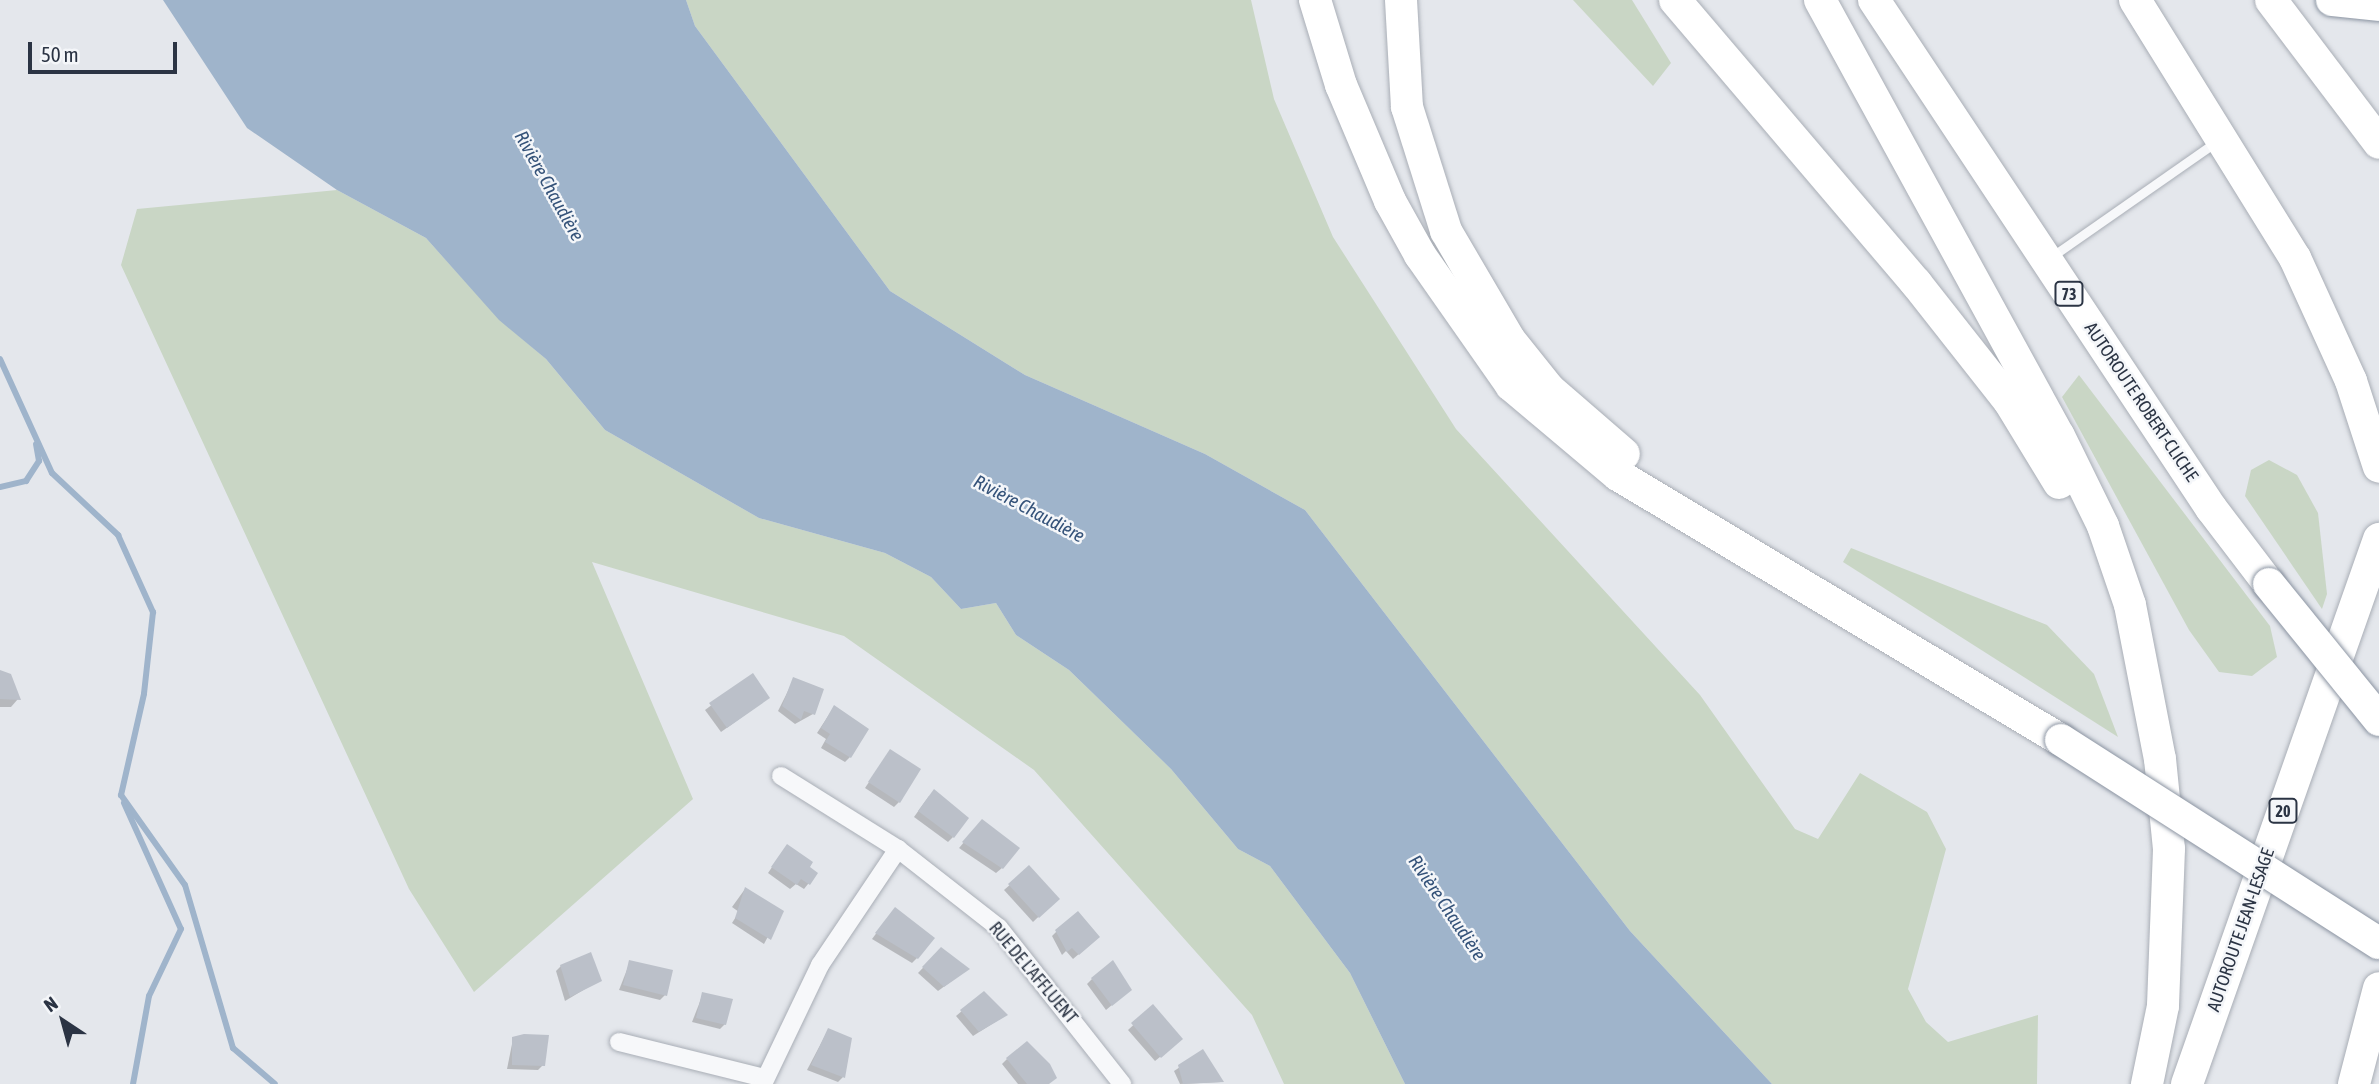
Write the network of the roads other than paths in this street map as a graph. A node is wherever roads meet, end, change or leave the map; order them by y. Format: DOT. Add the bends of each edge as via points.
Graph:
graph roads {
  1 [pos="1315,0"];
  2 [pos="1401,0"];
  3 [pos="1675,0"];
  4 [pos="1820,0"];
  5 [pos="1874,0"];
  6 [pos="2135,0"];
  7 [pos="2271,0"];
  8 [pos="2332,0"];
  9 [pos="2377,0"];
  10 [pos="2379,5"];
  11 [pos="2224,136"];
  12 [pos="2379,144"];
  13 [pos="2047,260"];
  14 [pos="2379,467"];
  15 [pos="2379,539"];
  16 [pos="2148,686"];
  17 [pos="1993,698"];
  18 [pos="2379,720"];
  19 [pos="781,776"];
  20 [pos="898,849"];
  21 [pos="2379,943"];
  22 [pos="2379,988"];
  23 [pos="619,1042"];
  24 [pos="764,1081"];
  25 [pos="1122,1084"];
  26 [pos="2147,1084"];
  27 [pos="2187,1084"];
  28 [pos="2354,1084"];
  1 -- 17 [label="highway" via="1341,85 1390,201 1420,255 1511,385 1618,475"];
  2 -- 17 [label="highway" via="1408,107 1425,176 1475,289 1549,389 1621,452"];
  3 -- 16 [label="highway" via="2009,401 2080,520"];
  4 -- 16 [label="highway" via="2098,515 2130,605"];
  5 -- 13 [label="highway, AUTOROUTE ROBERT-CLICHE / 73"];
  6 -- 11 [label="highway"];
  7 -- 12 [label="highway"];
  8 -- 10 [label="highway, bridge"];
  9 -- 10 [label="highway"];
  11 -- 13 [label="lane"];
  11 -- 14 [label="highway" via="2326,321"];
  13 -- 18 [label="highway, AUTOROUTE ROBERT-CLICHE / 73, bridge" via="2269,584"];
  15 -- 27 [label="highway, AUTOROUTE JEAN-LESAGE / 20"];
  16 -- 26 [label="highway" via="2169,849 2169,922"];
  17 -- 21 [label="highway, bridge"];
  19 -- 20 [label="street, RUE DE L'AFFLUENT"];
  20 -- 24 [label="street" via="820,965"];
  20 -- 25 [label="street, RUE DE L'AFFLUENT" via="999,928"];
  22 -- 28 [label="highway"];
  23 -- 24 [label="street"];
}
